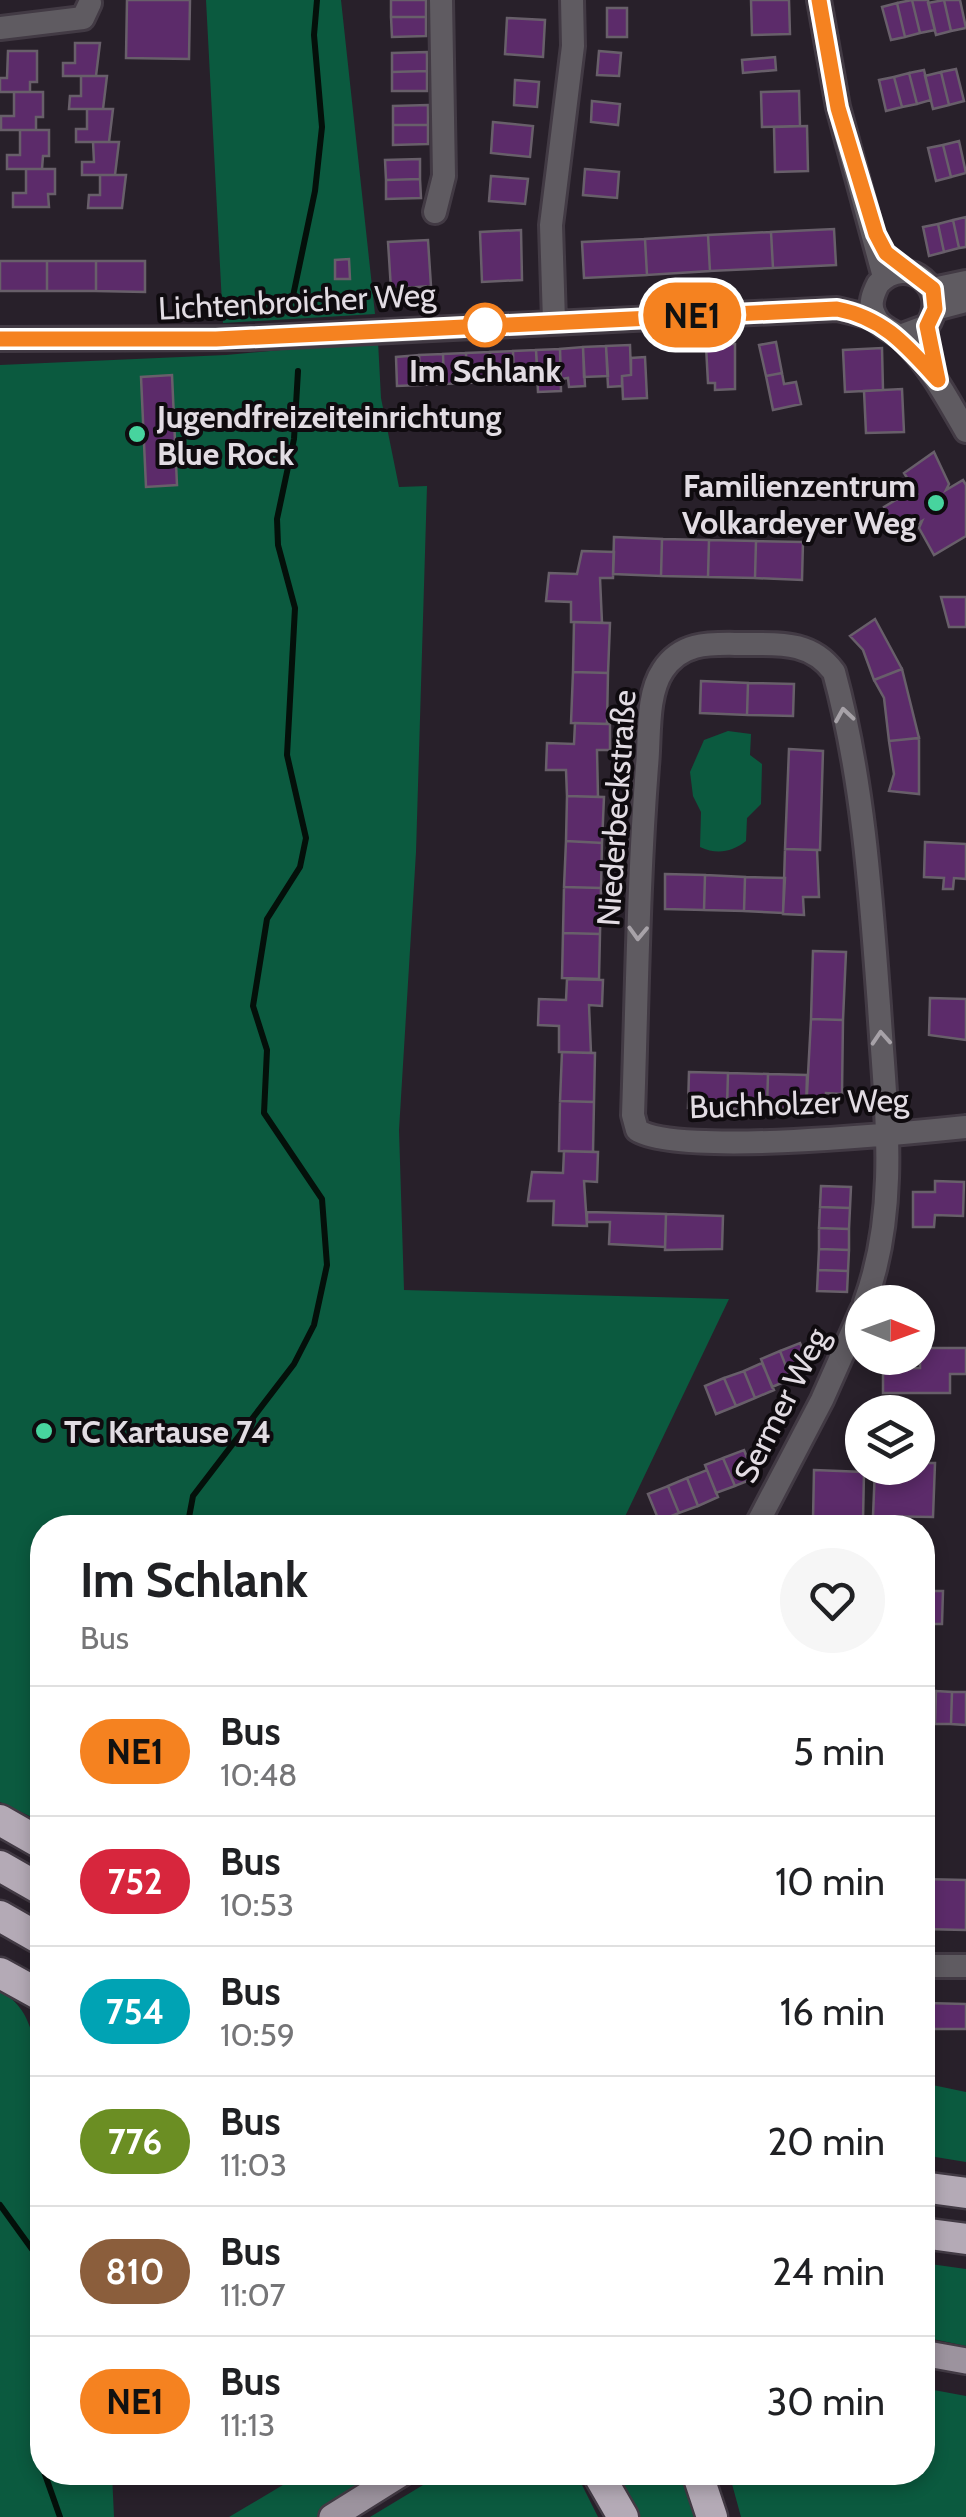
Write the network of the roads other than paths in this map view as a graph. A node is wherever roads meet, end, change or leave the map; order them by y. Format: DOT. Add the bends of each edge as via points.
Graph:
graph roads {
  1 [pos="441,0"];
  2 [pos="572,0"];
  3 [pos="819,0"];
  4 [pos="90,3"];
  5 [pos="0,28"];
  6 [pos="435,212"];
  7 [pos="876,234"];
  8 [pos="909,271"];
  9 [pos="966,282"];
  10 [pos="879,285"];
  11 [pos="966,301"];
  12 [pos="932,308"];
  13 [pos="837,309"];
  14 [pos="875,318"];
  15 [pos="554,322"];
  16 [pos="900,336"];
  17 [pos="0,339"];
  18 [pos="938,380"];
  19 [pos="966,431"];
  20 [pos="966,1127"];
  21 [pos="638,1130"];
  22 [pos="888,1135"];
  23 [pos="869,1285"];
  24 [pos="845,1348"];
  25 [pos="762,1515"];
  26 [pos="0,1817"];
  27 [pos="30,1828"];
  28 [pos="30,1836"];
  29 [pos="0,1866"];
  30 [pos="30,1883"];
  31 [pos="0,1916"];
  32 [pos="30,1933"];
  33 [pos="0,1954"];
  34 [pos="935,1966"];
  35 [pos="966,1966"];
  36 [pos="30,1970"];
  37 [pos="0,1973"];
  38 [pos="30,1989"];
  39 [pos="935,2189"];
  40 [pos="966,2194"];
  41 [pos="935,2235"];
  42 [pos="966,2239"];
  43 [pos="935,2355"];
  44 [pos="966,2361"];
  45 [pos="383,2485"];
  46 [pos="602,2485"];
  47 [pos="605,2485"];
  48 [pos="701,2485"];
  49 [pos="332,2517"];
  50 [pos="612,2517"];
  51 [pos="624,2517"];
  52 [pos="710,2517"];
  1 -- 6 [label="street" via="444,176"];
  2 -- 15 [label="street" via="573,46 551,224"];
  3 -- 7 [label="street" via="838,108"];
  4 -- 5 [label="street" via="83,18"];
  7 -- 8 [label="street" via="886,253"];
  7 -- 10 [label="street"];
  8 -- 10 [label="street"];
  8 -- 12 [label="street" via="923,278"];
  9 -- 12 [label="street"];
  10 -- 13 [label="street, Lichtenbroicher Weg"];
  10 -- 14 [label="street"];
  11 -- 12 [label="street"];
  12 -- 16 [label="street" via="914,334"];
  12 -- 18 [label="street"];
  13 -- 14 [label="street, Lichtenbroicher Weg"];
  13 -- 15 [label="street, Lichtenbroicher Weg"];
  14 -- 16 [label="street"];
  15 -- 17 [label="street, Lichtenbroicher Weg" via="216,339"];
  16 -- 18 [label="street"];
  18 -- 19 [label="street"];
  20 -- 22 [label="street, Buchholzer Weg"];
  21 -- 22 [label="street, Buchholzer Weg" via="653,1140"];
  22 -- 21 [label="street, Niederbeckstraße, one-way" via="874,944 842,702 826,661 790,644 694,645 658,679 640,869 633,1115"];
  22 -- 23 [label="street, Sermer Weg" via="881,1237"];
  24 -- 25 [label="street, Sermer Weg"];
  26 -- 27 [label="highway"];
  26 -- 28 [label="highway"];
  29 -- 30 [label="highway"];
  31 -- 32 [label="highway"];
  33 -- 36 [label="highway"];
  34 -- 35 [label="street"];
  37 -- 38 [label="highway"];
  39 -- 40 [label="highway"];
  41 -- 42 [label="highway"];
  43 -- 44 [label="main road"];
  45 -- 49 [label="main road"];
  46 -- 50 [label="highway"];
  47 -- 51 [label="highway"];
  48 -- 52 [label="highway"];
}
